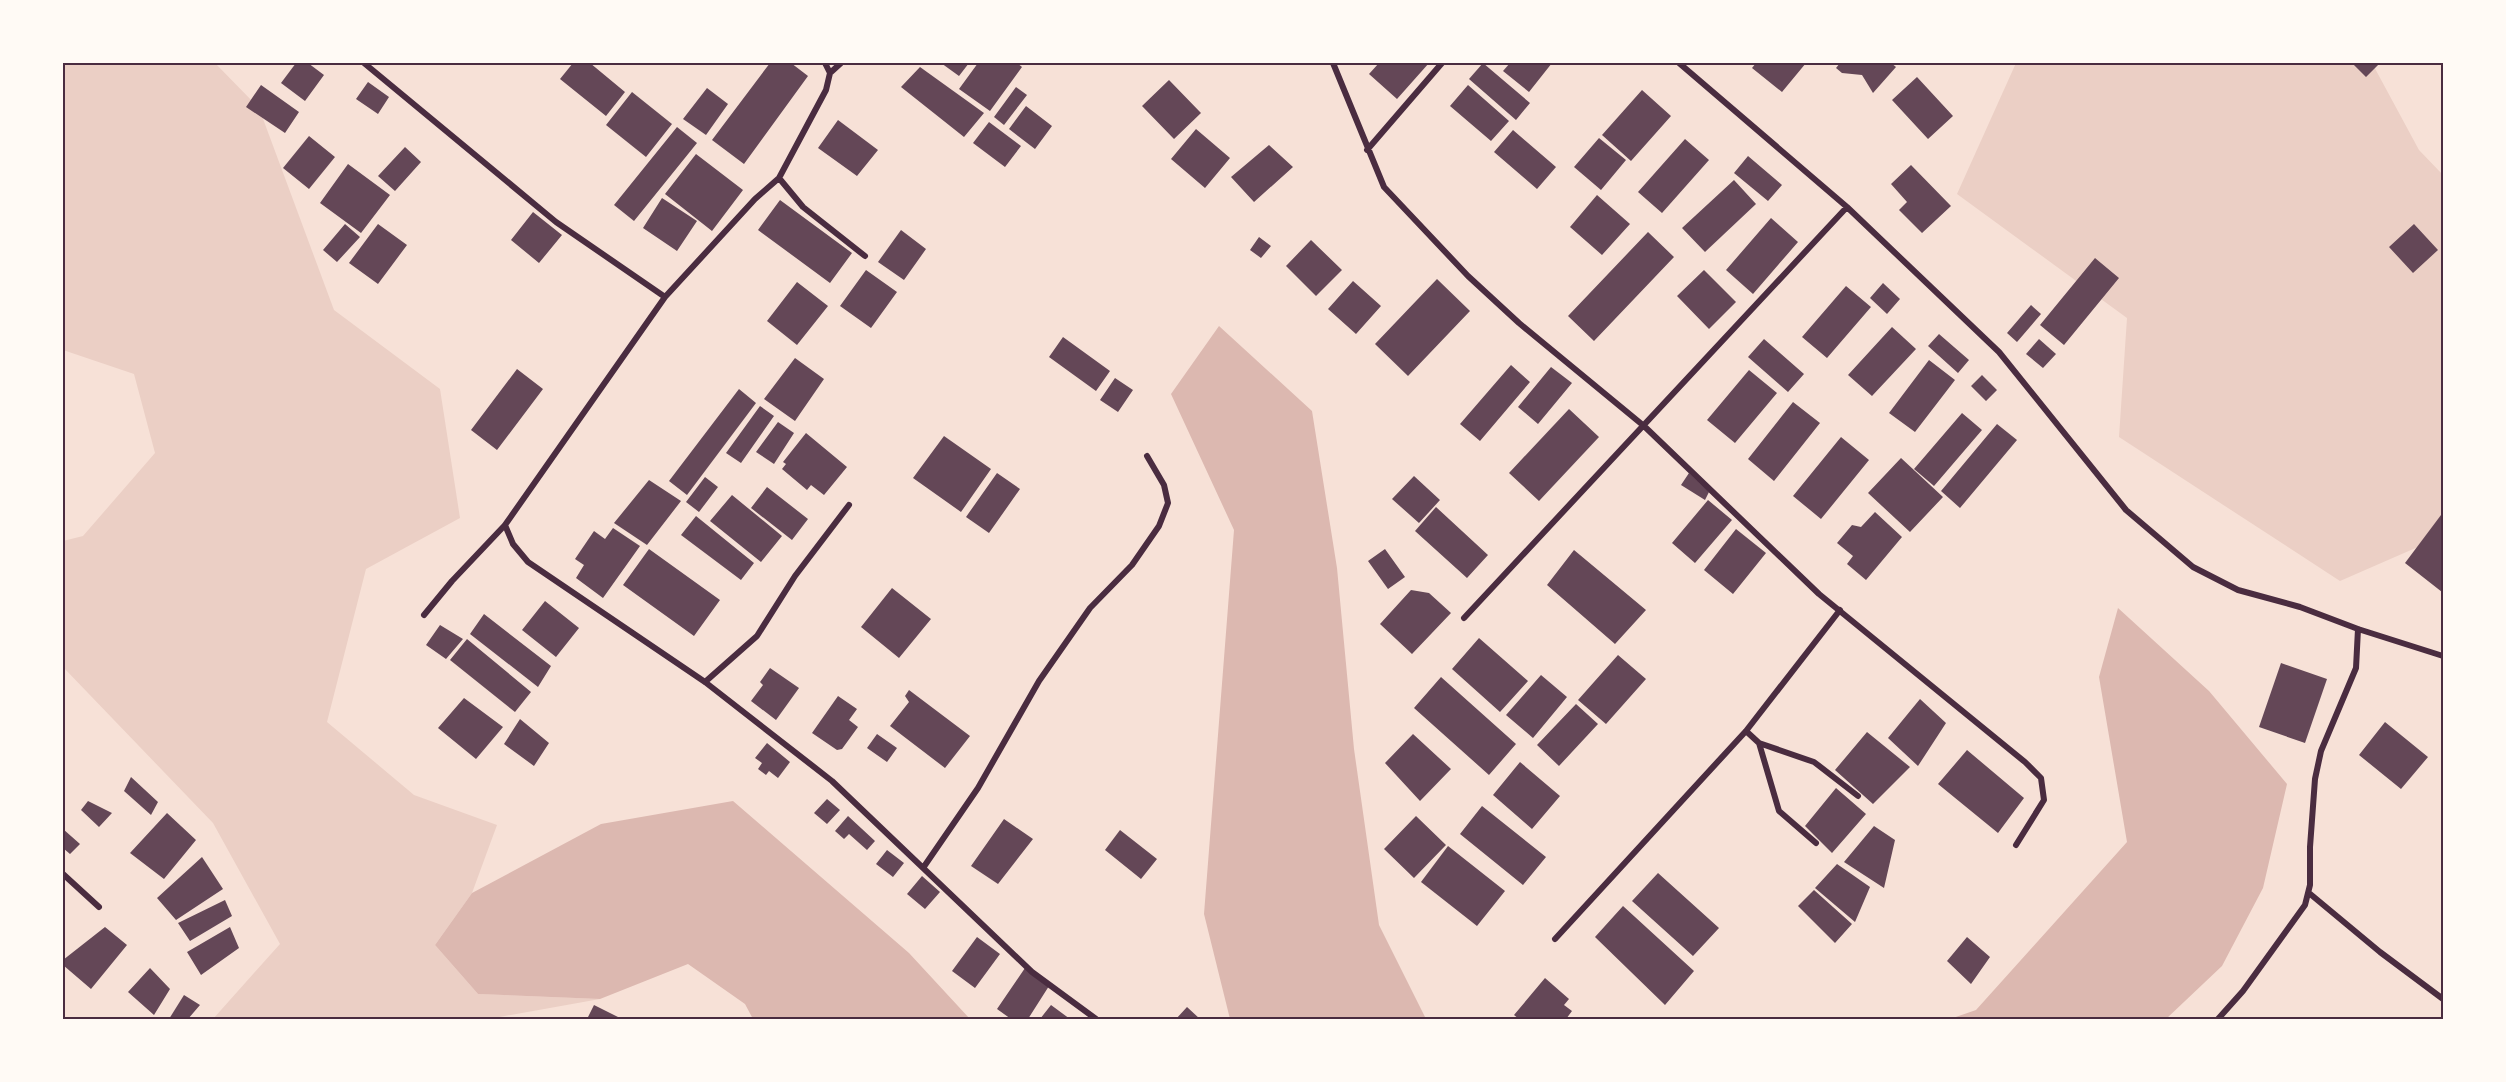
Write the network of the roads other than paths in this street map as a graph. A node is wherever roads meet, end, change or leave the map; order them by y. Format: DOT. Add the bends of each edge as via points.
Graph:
graph roads {
  1 [pos="364,63"];
  2 [pos="825,63"];
  3 [pos="841,63"];
  4 [pos="1333,63"];
  5 [pos="1442,63"];
  6 [pos="1679,63"];
  7 [pos="830,73"];
  8 [pos="1367,150"];
  9 [pos="779,178"];
  10 [pos="1847,207"];
  11 [pos="865,256"];
  12 [pos="665,297"];
  13 [pos="1644,426"];
  14 [pos="1148,456"];
  15 [pos="849,505"];
  16 [pos="505,525"];
  17 [pos="1840,610"];
  18 [pos="424,615"];
  19 [pos="1464,618"];
  20 [pos="2358,629"];
  21 [pos="2443,656"];
  22 [pos="705,682"];
  23 [pos="1746,731"];
  24 [pos="1760,743"];
  25 [pos="1858,796"];
  26 [pos="1816,843"];
  27 [pos="2016,845"];
  28 [pos="923,868"];
  29 [pos="63,874"];
  30 [pos="2309,893"];
  31 [pos="99,907"];
  32 [pos="1555,939"];
  33 [pos="2443,999"];
  34 [pos="1096,1019"];
  35 [pos="2218,1019"];
  1 -- 12 [label="street" via="556,222"];
  2 -- 7 [label="street"];
  3 -- 7 [label="street"];
  4 -- 8 [label="street"];
  5 -- 8 [label="street"];
  6 -- 10 [label="street"];
  7 -- 9 [label="street" via="826,90"];
  8 -- 13 [label="street" via="1384,187 1468,276"];
  9 -- 11 [label="street" via="803,207"];
  9 -- 12 [label="street"];
  10 -- 13 [label="street"];
  10 -- 20 [label="street" via="1999,352 2126,510 2193,567 2238,590"];
  12 -- 16 [label="street"];
  13 -- 17 [label="street"];
  13 -- 19 [label="street"];
  14 -- 28 [label="street" via="1164,485 1168,503 1159,526 1132,565 1090,608 1039,681 978,788"];
  15 -- 22 [label="street" via="795,576 757,636"];
  16 -- 18 [label="street"];
  16 -- 22 [label="street" via="513,544 528,562"];
  17 -- 23 [label="street"];
  17 -- 27 [label="street" via="2041,778 2044,800"];
  20 -- 21 [label="street"];
  20 -- 30 [label="street" via="2356,668 2321,751 2315,778"];
  22 -- 28 [label="street" via="832,781"];
  23 -- 24 [label="street"];
  23 -- 32 [label="street"];
  24 -- 25 [label="street" via="1815,762"];
  24 -- 26 [label="street" via="1779,811"];
  28 -- 34 [label="street" via="1032,972"];
  29 -- 31 [label="street"];
  30 -- 33 [label="street"];
  30 -- 35 [label="street" via="2297,920"];
}
